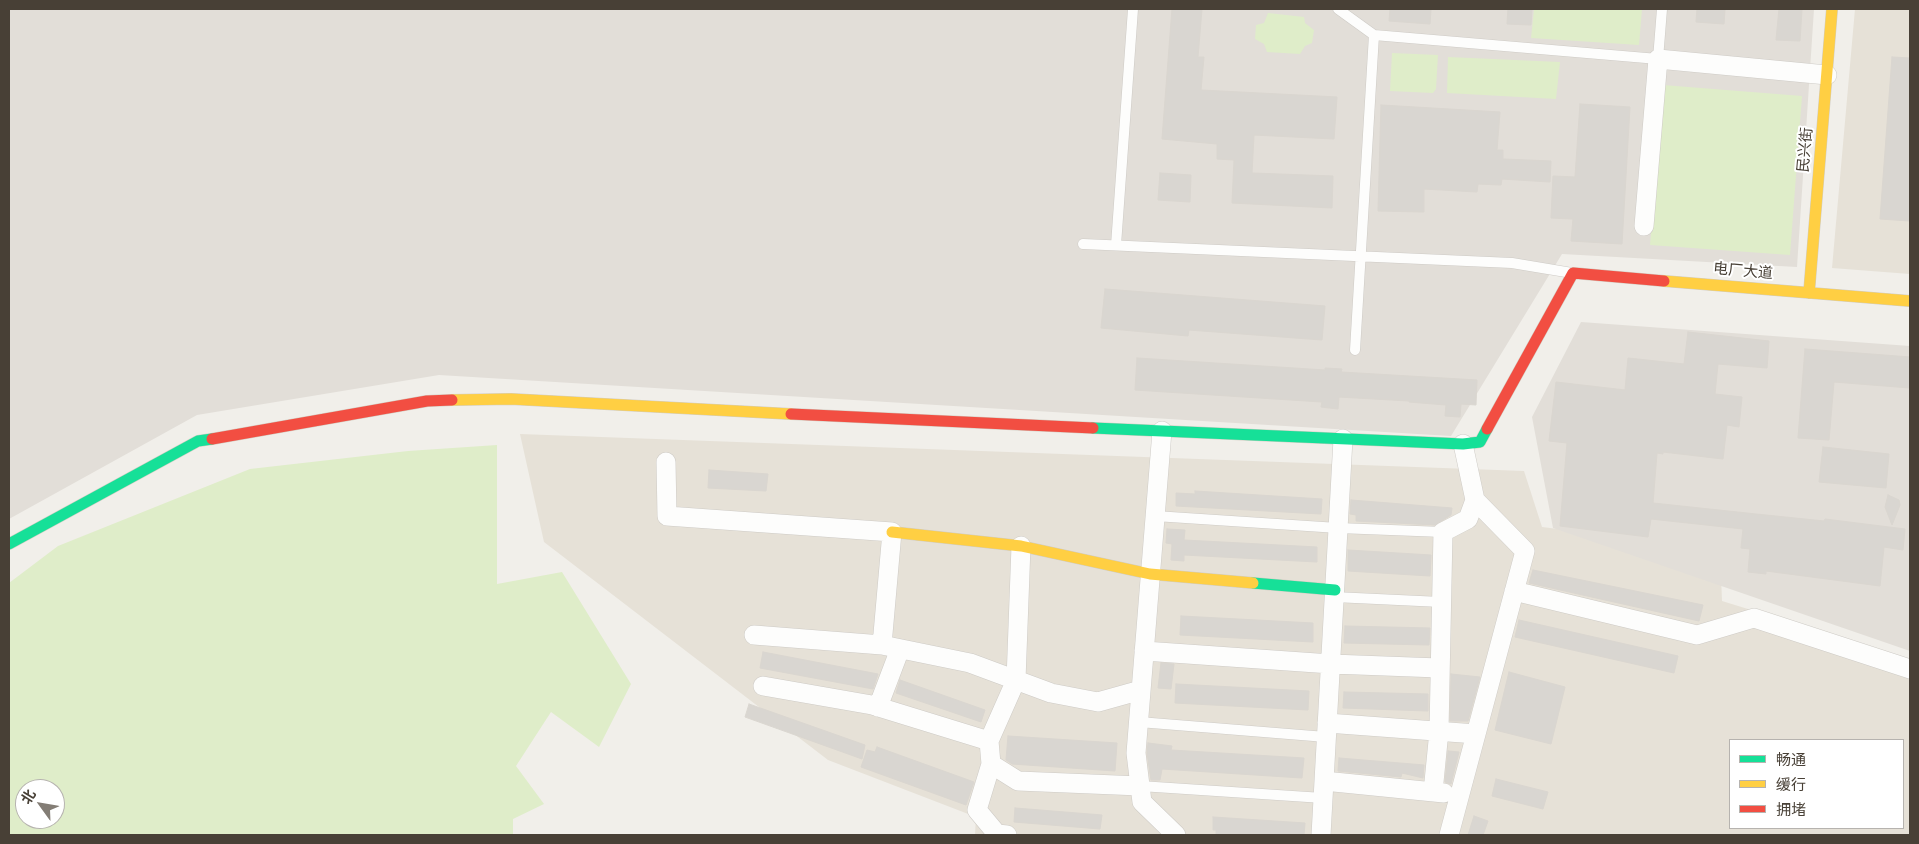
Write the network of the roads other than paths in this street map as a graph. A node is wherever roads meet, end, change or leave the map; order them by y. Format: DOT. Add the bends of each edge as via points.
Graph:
graph roads {
  1 [pos="1133,9"];
  2 [pos="1338,9"];
  3 [pos="1662,9"];
  4 [pos="1832,9"];
  5 [pos="1374,34"];
  6 [pos="1658,59"];
  7 [pos="1827,75"];
  8 [pos="1644,226"];
  9 [pos="1083,244"];
  10 [pos="1116,245"];
  11 [pos="1361,257"];
  12 [pos="1573,273"];
  13 [pos="1809,293"];
  14 [pos="1910,301"];
  15 [pos="1355,350"];
  16 [pos="1162,431"];
  17 [pos="1343,439"];
  18 [pos="1463,444"];
  19 [pos="666,462"];
  20 [pos="1475,500"];
  21 [pos="1155,516"];
  22 [pos="1338,528"];
  23 [pos="892,532"];
  24 [pos="1443,532"];
  25 [pos="9,544"];
  26 [pos="1021,546"];
  27 [pos="1150,574"];
  28 [pos="1514,592"];
  29 [pos="1334,594"];
  30 [pos="1441,602"];
  31 [pos="754,634"];
  32 [pos="882,645"];
  33 [pos="900,649"];
  34 [pos="1144,650"];
  35 [pos="1331,664"];
  36 [pos="1440,668"];
  37 [pos="1910,669"];
  38 [pos="1016,680"];
  39 [pos="763,686"];
  40 [pos="1141,690"];
  41 [pos="878,707"];
  42 [pos="1139,722"];
  43 [pos="1327,730"];
  44 [pos="1439,731"];
  45 [pos="1476,734"];
  46 [pos="989,741"];
  47 [pos="991,764"];
  48 [pos="1140,786"];
  49 [pos="1323,790"];
  50 [pos="1433,792"];
  51 [pos="1460,794"];
  52 [pos="1007,835"];
  53 [pos="1176,835"];
  54 [pos="1321,835"];
  55 [pos="1449,835"];
  1 -- 10 [label="lane"];
  2 -- 5 [label="lane"];
  3 -- 6 [label="lane"];
  4 -- 7 [label="street, 民兴街"];
  5 -- 6 [label="lane"];
  5 -- 11 [label="lane"];
  6 -- 7 [label="street"];
  6 -- 8 [label="street"];
  7 -- 13 [label="street, 民兴街"];
  9 -- 10 [label="lane"];
  10 -- 11 [label="lane"];
  11 -- 12 [label="lane" via="1512,263"];
  11 -- 15 [label="lane"];
  12 -- 13 [label="street, 电厂大道"];
  12 -- 18 [label="street" via="1480,442"];
  13 -- 14 [label="street, 电厂大道"];
  16 -- 17 [label="street"];
  16 -- 21 [label="street"];
  16 -- 25 [label="street" via="763,414 511,399 427,402 198,441"];
  17 -- 18 [label="street"];
  17 -- 22 [label="street"];
  18 -- 20 [label="street"];
  19 -- 23 [label="street" via="667,516"];
  20 -- 24 [label="street" via="1468,519"];
  20 -- 28 [label="street" via="1525,551"];
  21 -- 22 [label="lane"];
  21 -- 27 [label="street"];
  22 -- 24 [label="lane"];
  22 -- 29 [label="street"];
  23 -- 26 [label="street"];
  23 -- 32 [label="street"];
  24 -- 30 [label="street"];
  26 -- 27 [label="street"];
  26 -- 38 [label="street"];
  27 -- 29 [label="street"];
  27 -- 34 [label="street"];
  28 -- 37 [label="street" via="1697,635 1754,618"];
  28 -- 45 [label="street"];
  29 -- 30 [label="lane"];
  29 -- 35 [label="street"];
  30 -- 36 [label="street"];
  31 -- 32 [label="street"];
  32 -- 33 [label="street"];
  33 -- 38 [label="street" via="970,663"];
  33 -- 41 [label="street"];
  34 -- 35 [label="street"];
  34 -- 40 [label="street"];
  35 -- 36 [label="street"];
  35 -- 43 [label="street"];
  36 -- 44 [label="street"];
  38 -- 40 [label="street" via="1051,693 1098,702"];
  38 -- 46 [label="street"];
  39 -- 41 [label="street"];
  40 -- 42 [label="street"];
  41 -- 46 [label="street"];
  42 -- 43 [label="lane"];
  42 -- 48 [label="street" via="1136,753"];
  43 -- 44 [label="street"];
  43 -- 49 [label="street"];
  44 -- 45 [label="street"];
  44 -- 50 [label="street"];
  45 -- 51 [label="street"];
  46 -- 47 [label="street"];
  47 -- 48 [label="street" via="1018,781"];
  47 -- 52 [label="street" via="977,810 997,834"];
  48 -- 49 [label="lane"];
  48 -- 53 [label="street" via="1142,802"];
  49 -- 50 [label="street"];
  49 -- 54 [label="street"];
  50 -- 51 [label="street"];
  51 -- 55 [label="street"];
}
